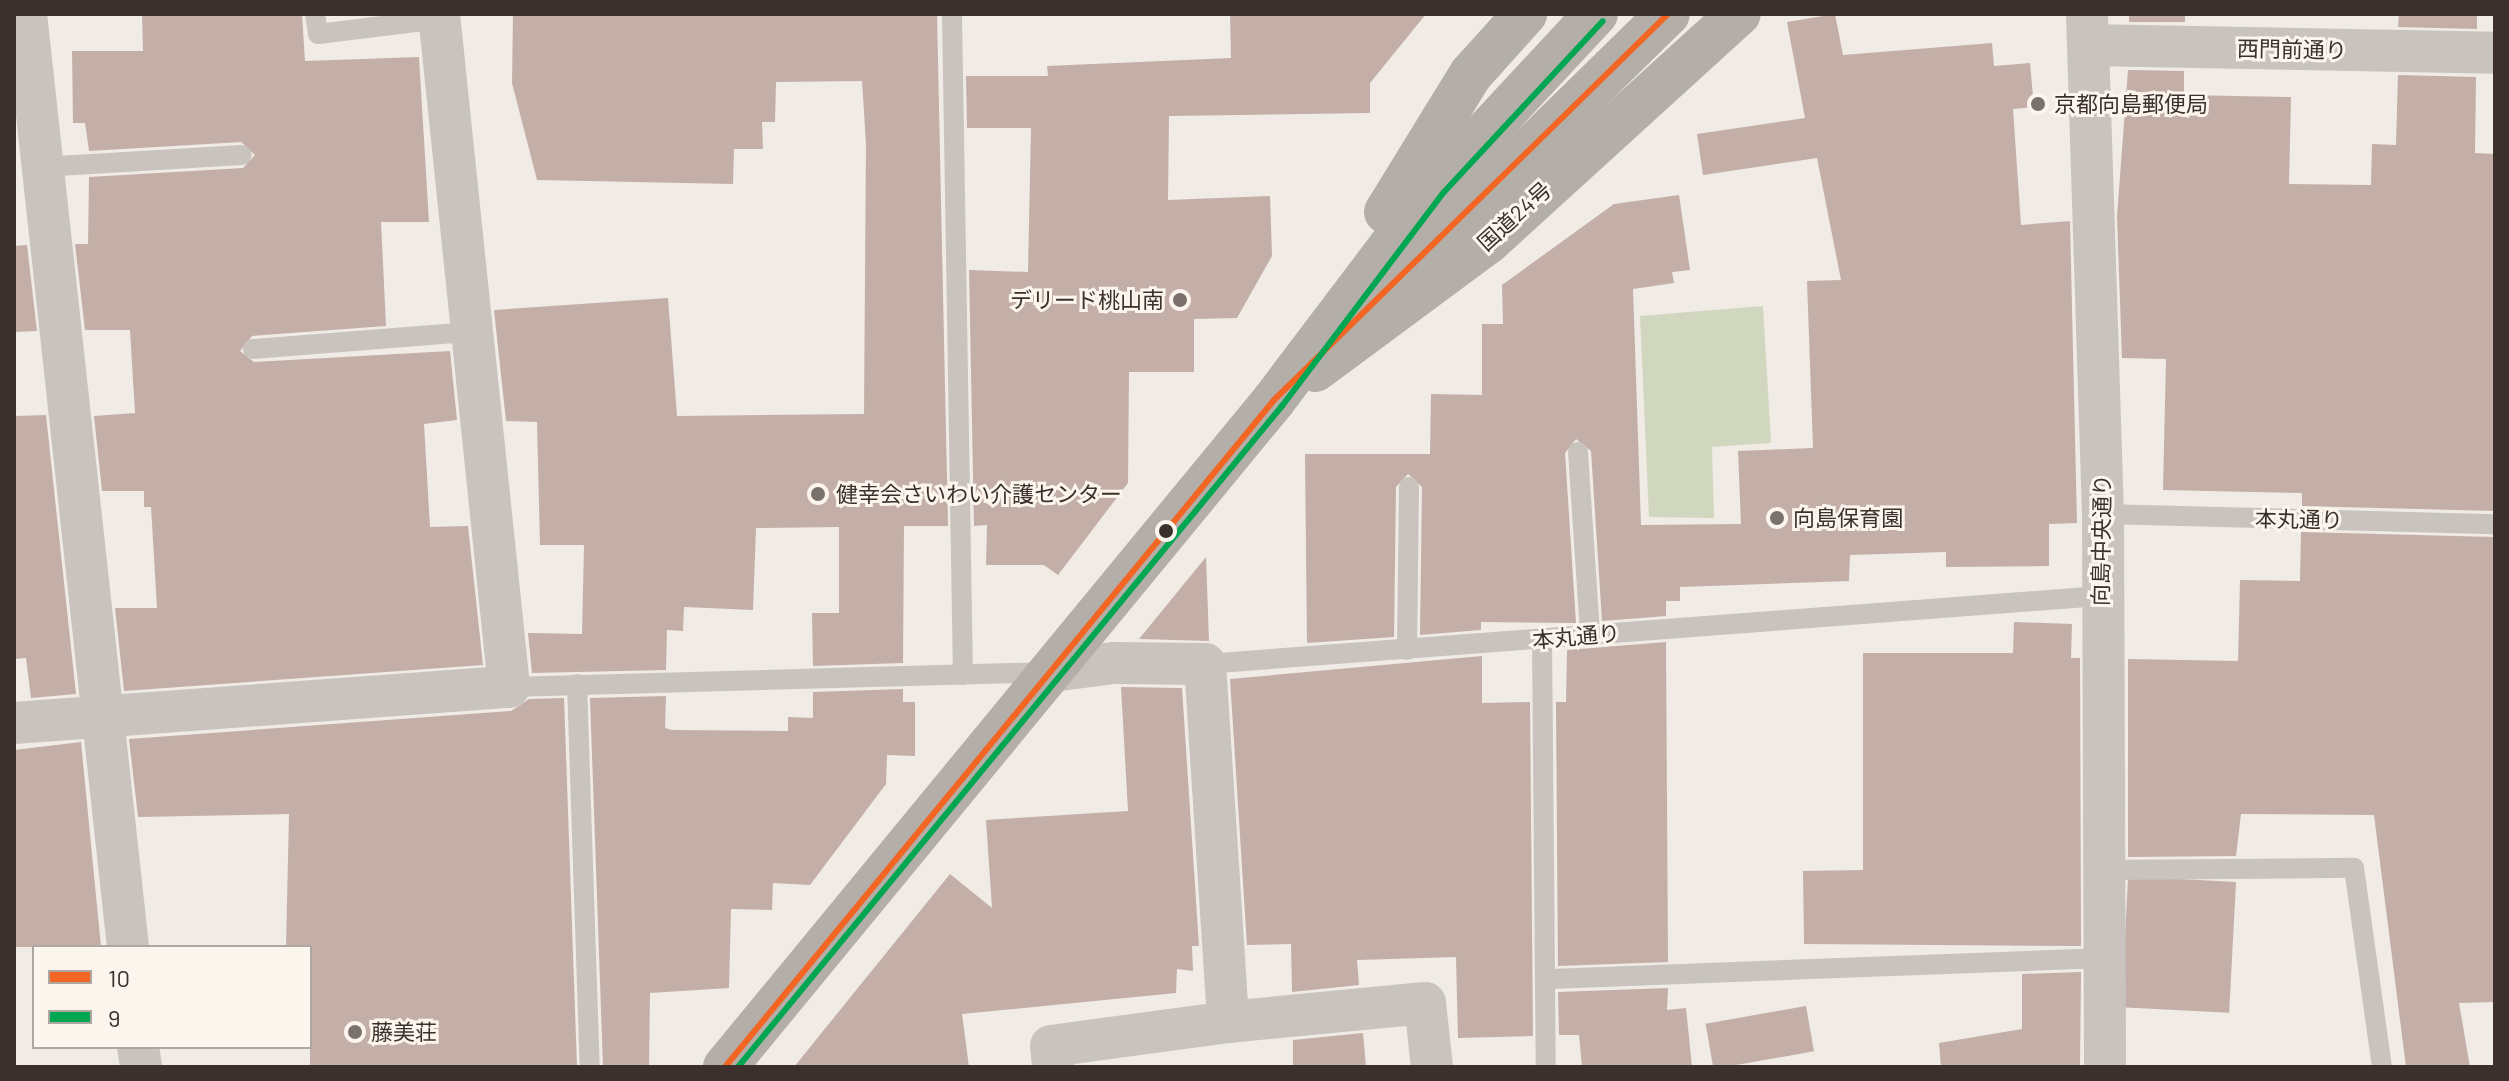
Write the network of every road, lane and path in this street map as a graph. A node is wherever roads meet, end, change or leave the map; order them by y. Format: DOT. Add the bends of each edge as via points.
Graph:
graph roads {
  1 [pos="26,14"];
  2 [pos="315,14"];
  3 [pos="952,14"];
  4 [pos="1525,14"];
  5 [pos="1596,14"];
  6 [pos="1668,14"];
  7 [pos="1739,14"];
  8 [pos="439,17"];
  9 [pos="2088,30"];
  10 [pos="2495,53"];
  11 [pos="242,155"];
  12 [pos="34,187"];
  13 [pos="470,332"];
  14 [pos="253,349"];
  15 [pos="1274,400"];
  16 [pos="1578,452"];
  17 [pos="1409,487"];
  18 [pos="2103,514"];
  19 [pos="2495,524"];
  20 [pos="2100,596"];
  21 [pos="1590,634"];
  22 [pos="1542,639"];
  23 [pos="1407,650"];
  24 [pos="1205,664"];
  25 [pos="1052,671"];
  26 [pos="963,675"];
  27 [pos="577,684"];
  28 [pos="509,687"];
  29 [pos="104,716"];
  30 [pos="14,723"];
  31 [pos="2103,870"];
  32 [pos="128,945"];
  33 [pos="2104,958"];
  34 [pos="1550,979"];
  35 [pos="1228,1022"];
  36 [pos="590,1067"];
  37 [pos="725,1067"];
  38 [pos="1053,1067"];
  39 [pos="1432,1067"];
  40 [pos="1546,1067"];
  41 [pos="2105,1067"];
  42 [pos="2382,1067"];
  1 -- 12 [label="street"];
  2 -- 8 [label="lane" via="318,34"];
  3 -- 26 [label="lane"];
  4 -- 15 [label="highway, 国道24号" via="1471,74"];
  5 -- 15 [label="highway, 国道24号" via="1436,186"];
  6 -- 15 [label="highway, 国道24号"];
  7 -- 15 [label="highway, 国道24号" via="1488,242"];
  8 -- 13 [label="street"];
  9 -- 10 [label="street, 西門前通り"];
  9 -- 18 [label="street, 向島中央通り"];
  11 -- 12 [label="lane"];
  12 -- 29 [label="street"];
  13 -- 14 [label="lane"];
  13 -- 28 [label="street"];
  15 -- 25 [label="highway, 国道24号"];
  16 -- 21 [label="lane"];
  17 -- 23 [label="lane"];
  18 -- 19 [label="lane, 本丸通り"];
  18 -- 20 [label="street, 向島中央通り"];
  20 -- 21 [label="lane, 本丸通り"];
  20 -- 31 [label="street, 向島中央通り"];
  21 -- 22 [label="lane, 本丸通り"];
  22 -- 23 [label="lane, 本丸通り"];
  22 -- 34 [label="lane"];
  23 -- 24 [label="lane, 本丸通り"];
  24 -- 25 [label="street, 本丸通り" via="1114,663"];
  24 -- 35 [label="street"];
  25 -- 26 [label="lane"];
  25 -- 37 [label="highway, 国道24号"];
  26 -- 27 [label="lane"];
  27 -- 28 [label="lane"];
  27 -- 36 [label="lane"];
  28 -- 29 [label="street"];
  29 -- 30 [label="street"];
  29 -- 32 [label="street"];
  31 -- 33 [label="street, 向島中央通り"];
  31 -- 42 [label="lane" via="2354,868"];
  33 -- 34 [label="lane"];
  33 -- 41 [label="street, 向島中央通り"];
  34 -- 40 [label="lane"];
  35 -- 38 [label="street" via="1051,1046"];
  35 -- 39 [label="street" via="1425,1003"];
}
